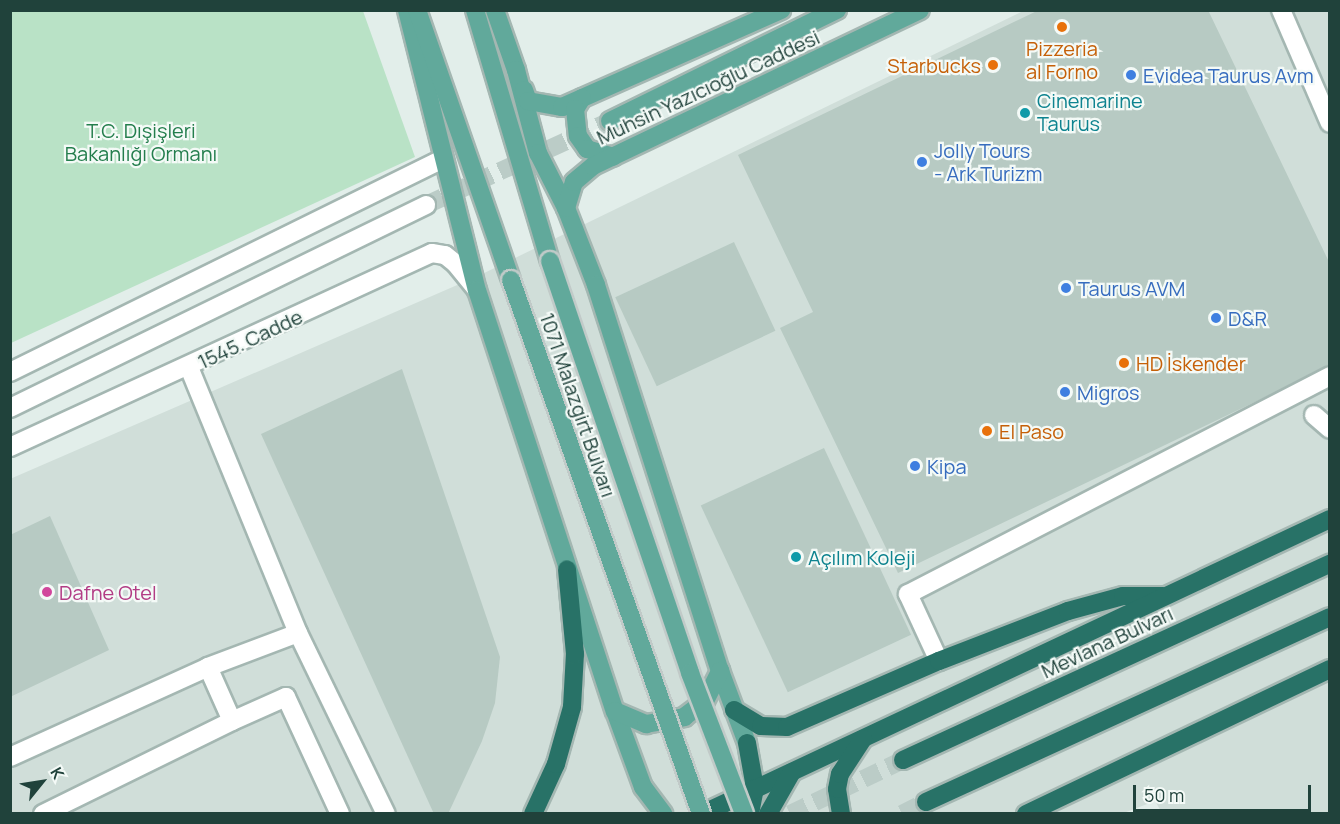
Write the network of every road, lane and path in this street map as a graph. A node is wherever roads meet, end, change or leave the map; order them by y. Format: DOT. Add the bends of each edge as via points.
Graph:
graph roads {
  1 [pos="407,10"];
  2 [pos="417,10"];
  3 [pos="476,10"];
  4 [pos="495,10"];
  5 [pos="781,10"];
  6 [pos="837,10"];
  7 [pos="920,10"];
  8 [pos="1281,10"];
  9 [pos="516,70"];
  10 [pos="582,98"];
  11 [pos="610,121"];
  12 [pos="1329,123"];
  13 [pos="613,157"];
  14 [pos="442,159"];
  15 [pos="426,205"];
  16 [pos="566,208"];
  17 [pos="477,290"];
  18 [pos="189,367"];
  19 [pos="10,372"];
  20 [pos="1329,376"];
  21 [pos="10,408"];
  22 [pos="1314,415"];
  23 [pos="1329,429"];
  24 [pos="10,447"];
  25 [pos="1329,519"];
  26 [pos="1329,564"];
  27 [pos="567,569"];
  28 [pos="1168,597"];
  29 [pos="1329,617"];
  30 [pos="298,633"];
  31 [pos="939,661"];
  32 [pos="208,666"];
  33 [pos="1329,669"];
  34 [pos="720,671"];
  35 [pos="734,710"];
  36 [pos="615,711"];
  37 [pos="232,721"];
  38 [pos="864,737"];
  39 [pos="747,743"];
  40 [pos="10,757"];
  41 [pos="903,760"];
  42 [pos="794,770"];
  43 [pos="755,788"];
  44 [pos="926,802"];
  45 [pos="43,813"];
  46 [pos="340,813"];
  47 [pos="386,813"];
  48 [pos="533,813"];
  49 [pos="663,813"];
  50 [pos="701,813"];
  51 [pos="744,813"];
  52 [pos="750,813"];
  53 [pos="768,813"];
  54 [pos="841,813"];
  55 [pos="1026,813"];
  1 -- 14 [label="main road"];
  2 -- 50 [label="main road, 1071 Malazgirt Bulvarı, bridge"];
  3 -- 51 [label="main road, 1071 Malazgirt Bulvarı, bridge" via="550,261 690,673"];
  4 -- 9 [label="main road"];
  5 -- 10 [label="main road, Muhsin Yazıcıoğlu Caddesi"];
  6 -- 11 [label="main road, Muhsin Yazıcıoğlu Caddesi"];
  7 -- 13 [label="main road, Muhsin Yazıcıoğlu Caddesi"];
  8 -- 12 [label="street"];
  9 -- 10 [label="main road, Muhsin Yazıcıoğlu Caddesi" via="528,101 562,107"];
  9 -- 16 [label="main road" via="538,153"];
  10 -- 13 [label="main road" via="574,109 578,136 587,149"];
  13 -- 16 [label="main road, Muhsin Yazıcıoğlu Caddesi" via="593,166 574,182"];
  14 -- 17 [label="main road"];
  14 -- 19 [label="street"];
  15 -- 21 [label="street"];
  16 -- 34 [label="main road" via="596,285"];
  17 -- 18 [label="street, 1545. Cadde" via="456,264 445,255 432,253"];
  17 -- 27 [label="main road"];
  18 -- 24 [label="street, 1545. Cadde"];
  18 -- 30 [label="street"];
  20 -- 31 [label="street" via="908,594"];
  22 -- 23 [label="street"];
  25 -- 28 [label="highway"];
  26 -- 41 [label="highway, Mevlana Bulvarı"];
  27 -- 36 [label="main road"];
  27 -- 48 [label="highway" via="575,654 572,707 556,764"];
  28 -- 31 [label="highway" via="1123,596 1099,602"];
  28 -- 38 [label="highway"];
  29 -- 44 [label="highway"];
  30 -- 32 [label="street"];
  30 -- 47 [label="street"];
  31 -- 35 [label="highway" via="788,727 761,726"];
  32 -- 37 [label="street"];
  32 -- 40 [label="street"];
  33 -- 55 [label="highway"];
  34 -- 35 [label="main road"];
  34 -- 36 [label="main road" via="705,701 684,717 646,724"];
  35 -- 39 [label="main road"];
  36 -- 49 [label="main road" via="643,787"];
  37 -- 45 [label="street"];
  37 -- 46 [label="street" via="286,697"];
  38 -- 42 [label="highway"];
  38 -- 54 [label="highway" via="840,774 837,789"];
  39 -- 43 [label="highway"];
  42 -- 43 [label="highway"];
  42 -- 53 [label="highway"];
  43 -- 50 [label="highway"];
  43 -- 52 [label="highway"];
}
